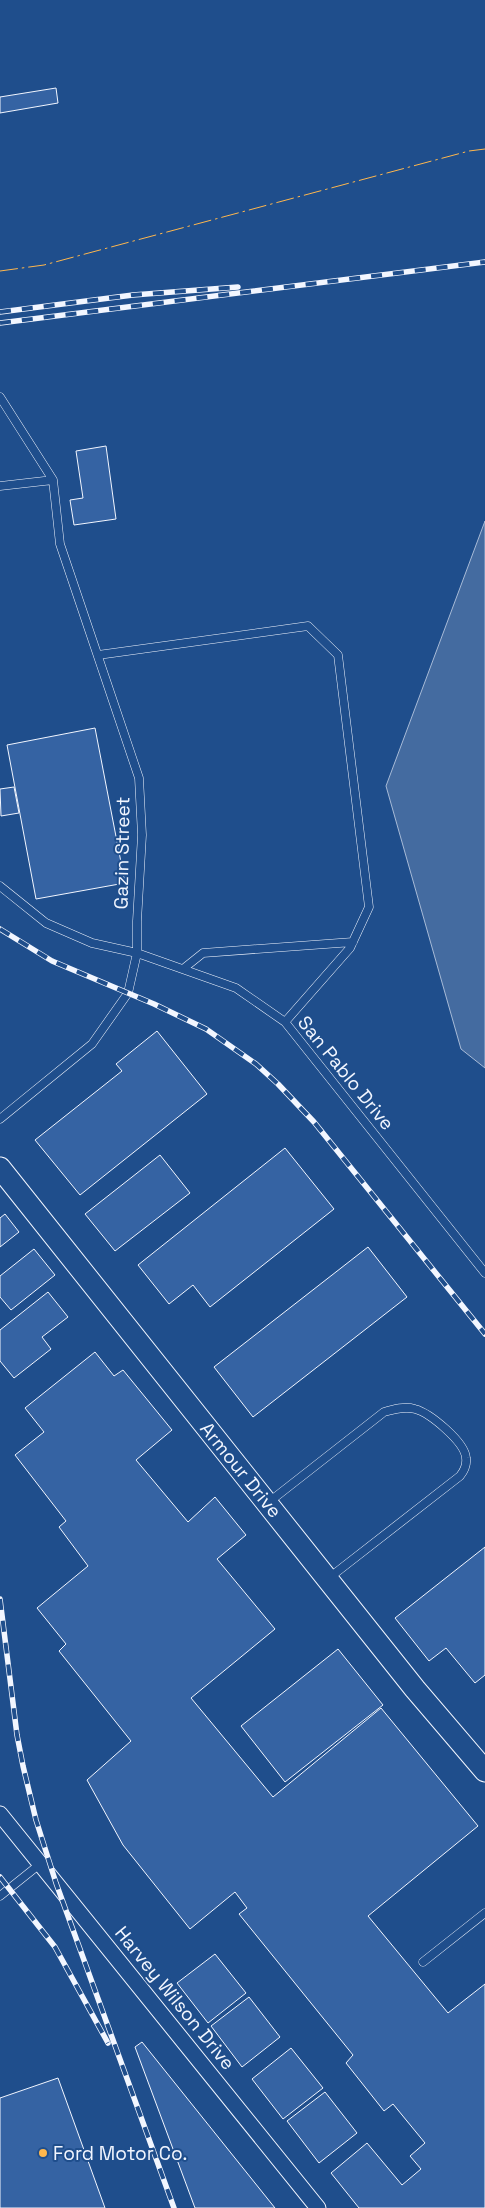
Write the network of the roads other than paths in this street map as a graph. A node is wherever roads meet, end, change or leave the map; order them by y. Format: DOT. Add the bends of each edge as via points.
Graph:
graph roads {
  1 [pos="0,397"];
  2 [pos="53,480"];
  3 [pos="0,486"];
  4 [pos="98,655"];
  5 [pos="0,886"];
  6 [pos="353,942"];
  7 [pos="136,954"];
  8 [pos="183,969"];
  9 [pos="285,1022"];
  10 [pos="0,1119"];
  11 [pos="0,1168"];
  12 [pos="485,1273"];
  13 [pos="267,1503"];
  14 [pos="328,1579"];
  15 [pos="485,1771"];
  16 [pos="2,1819"];
  17 [pos="40,1864"];
  18 [pos="0,1896"];
  19 [pos="485,1913"];
  20 [pos="423,1962"];
  21 [pos="318,2208"];
  1 -- 2 [label="lane"];
  2 -- 3 [label="lane"];
  2 -- 4 [label="lane, Gazin Street" via="60,544"];
  4 -- 6 [label="lane" via="308,626 338,655 369,907"];
  4 -- 7 [label="lane, Gazin Street" via="139,778 142,835"];
  5 -- 7 [label="lane, San Pablo Drive" via="46,923 92,943"];
  6 -- 8 [label="lane" via="202,953"];
  6 -- 9 [label="lane"];
  7 -- 8 [label="lane, San Pablo Drive"];
  7 -- 10 [label="lane, Gazin Street" via="128,993 92,1044"];
  8 -- 9 [label="lane, San Pablo Drive" via="236,988"];
  9 -- 12 [label="lane, San Pablo Drive"];
  11 -- 13 [label="street, Armour Drive"];
  13 -- 14 [label="street, Armour Drive"];
  13 -- 14 [label="lane" via="384,1412 396,1408 413,1408 427,1414 441,1424 465,1453 466,1465 460,1476"];
  14 -- 15 [label="street, Armour Drive"];
  16 -- 17 [label="street, Harvey Wilson Drive"];
  17 -- 18 [label="lane"];
  17 -- 21 [label="street, Harvey Wilson Drive"];
  19 -- 20 [label="lane"];
}
